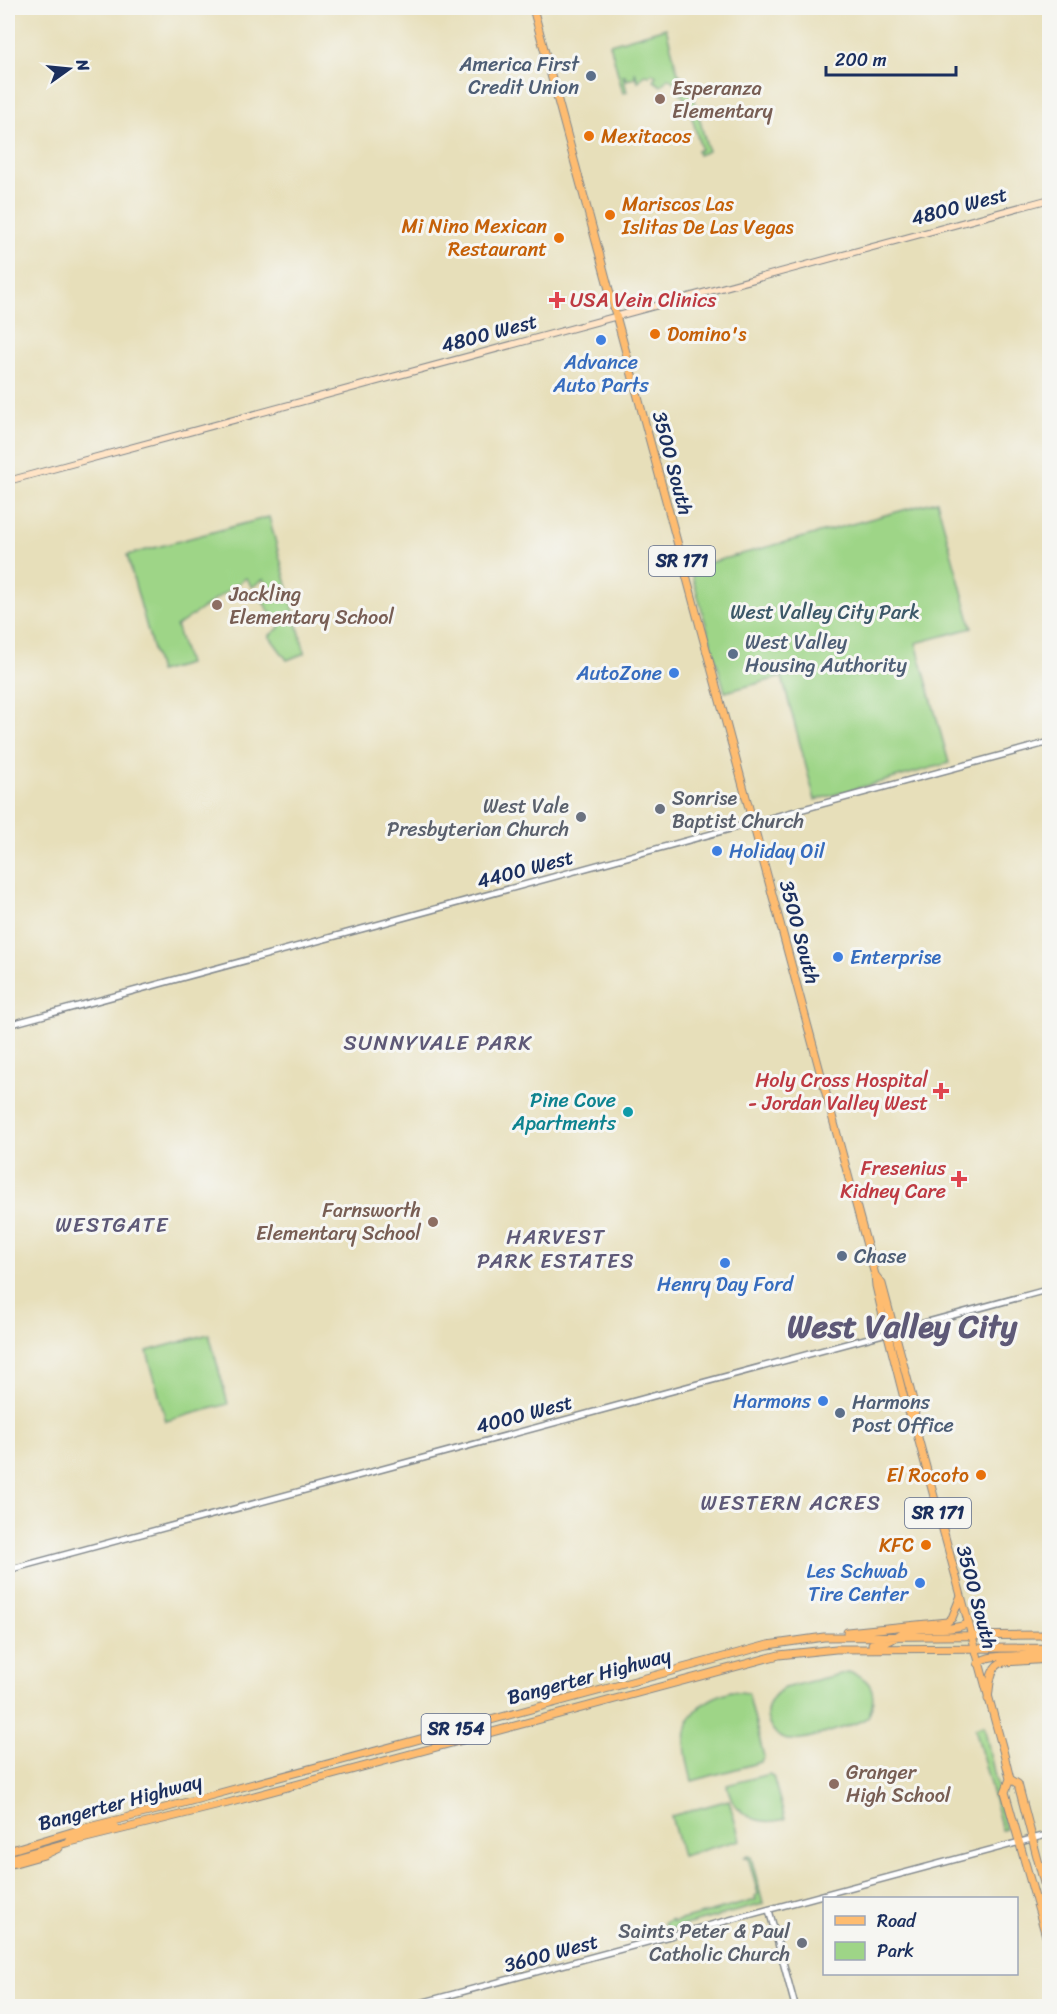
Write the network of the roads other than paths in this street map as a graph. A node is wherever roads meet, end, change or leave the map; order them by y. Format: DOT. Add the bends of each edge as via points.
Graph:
graph roads {
  1 [pos="533,8"];
  2 [pos="1050,199"];
  3 [pos="616,316"];
  4 [pos="8,481"];
  5 [pos="1050,742"];
  6 [pos="753,823"];
  7 [pos="8,1025"];
  8 [pos="1050,1289"];
  9 [pos="890,1331"];
  10 [pos="8,1570"];
  11 [pos="960,1598"];
  12 [pos="967,1624"];
  13 [pos="1050,1635"];
  14 [pos="898,1636"];
  15 [pos="970,1636"];
  16 [pos="768,1645"];
  17 [pos="974,1648"];
  18 [pos="1049,1648"];
  19 [pos="818,1650"];
  20 [pos="1050,1659"];
  21 [pos="978,1663"];
  22 [pos="988,1699"];
  23 [pos="1010,1779"];
  24 [pos="161,1809"];
  25 [pos="1050,1834"];
  26 [pos="1033,1838"];
  27 [pos="1018,1842"];
  28 [pos="66,1843"];
  29 [pos="8,1851"];
  30 [pos="8,1859"];
  31 [pos="8,1865"];
  32 [pos="1050,1906"];
  33 [pos="769,1910"];
  34 [pos="1050,1950"];
  35 [pos="409,2007"];
  36 [pos="795,2007"];
  1 -- 3 [label="main road, 3500 South / SR 171"];
  2 -- 3 [label="main road, 4800 West"];
  3 -- 4 [label="main road, 4800 West"];
  3 -- 6 [label="main road, 3500 South / SR 171"];
  5 -- 6 [label="street, 4400 West"];
  6 -- 7 [label="street, 4400 West"];
  6 -- 9 [label="main road, 3500 South / SR 171"];
  8 -- 9 [label="street, 4000 West"];
  9 -- 10 [label="street, 4000 West"];
  9 -- 11 [label="main road, 3500 South / SR 171" via="915,1408 914,1423"];
  11 -- 12 [label="main road, 3500 South / SR 171"];
  11 -- 16 [label="main road" via="952,1618 945,1623 818,1634"];
  12 -- 14 [label="main road" via="913,1629"];
  12 -- 15 [label="main road, 3500 South / SR 171"];
  13 -- 15 [label="main road, Bangerter Highway / SR 154"];
  14 -- 15 [label="main road, Bangerter Highway / SR 154"];
  14 -- 16 [label="main road, Bangerter Highway / SR 154" via="825,1637"];
  14 -- 19 [label="main road" via="881,1644 840,1644"];
  15 -- 17 [label="main road, 3500 South / SR 171"];
  16 -- 24 [label="main road, Bangerter Highway / SR 154"];
  17 -- 18 [label="main road, Bangerter Highway / SR 154"];
  17 -- 19 [label="main road, Bangerter Highway / SR 154"];
  17 -- 21 [label="main road, 3500 South / SR 171"];
  18 -- 21 [label="main road" via="1034,1656 997,1657"];
  19 -- 28 [label="main road, Bangerter Highway / SR 154" via="755,1660"];
  20 -- 22 [label="main road" via="997,1664"];
  21 -- 22 [label="main road, 3500 South / SR 171"];
  22 -- 23 [label="main road, 3500 South / SR 171"];
  23 -- 26 [label="main road, 3500 South / SR 171" via="1018,1784"];
  23 -- 27 [label="main road, 3500 South / SR 171" via="1005,1792"];
  24 -- 28 [label="main road" via="154,1815 77,1835"];
  24 -- 29 [label="main road, Bangerter Highway / SR 154"];
  25 -- 26 [label="street, 3600 West"];
  26 -- 27 [label="street, 3600 West"];
  26 -- 32 [label="main road, 3500 South / SR 171"];
  27 -- 33 [label="street, 3600 West"];
  27 -- 34 [label="main road, 3500 South / SR 171"];
  28 -- 30 [label="main road, Bangerter Highway / SR 154"];
  28 -- 31 [label="main road" via="51,1852"];
  33 -- 35 [label="street, 3600 West"];
  33 -- 36 [label="street"];
}
